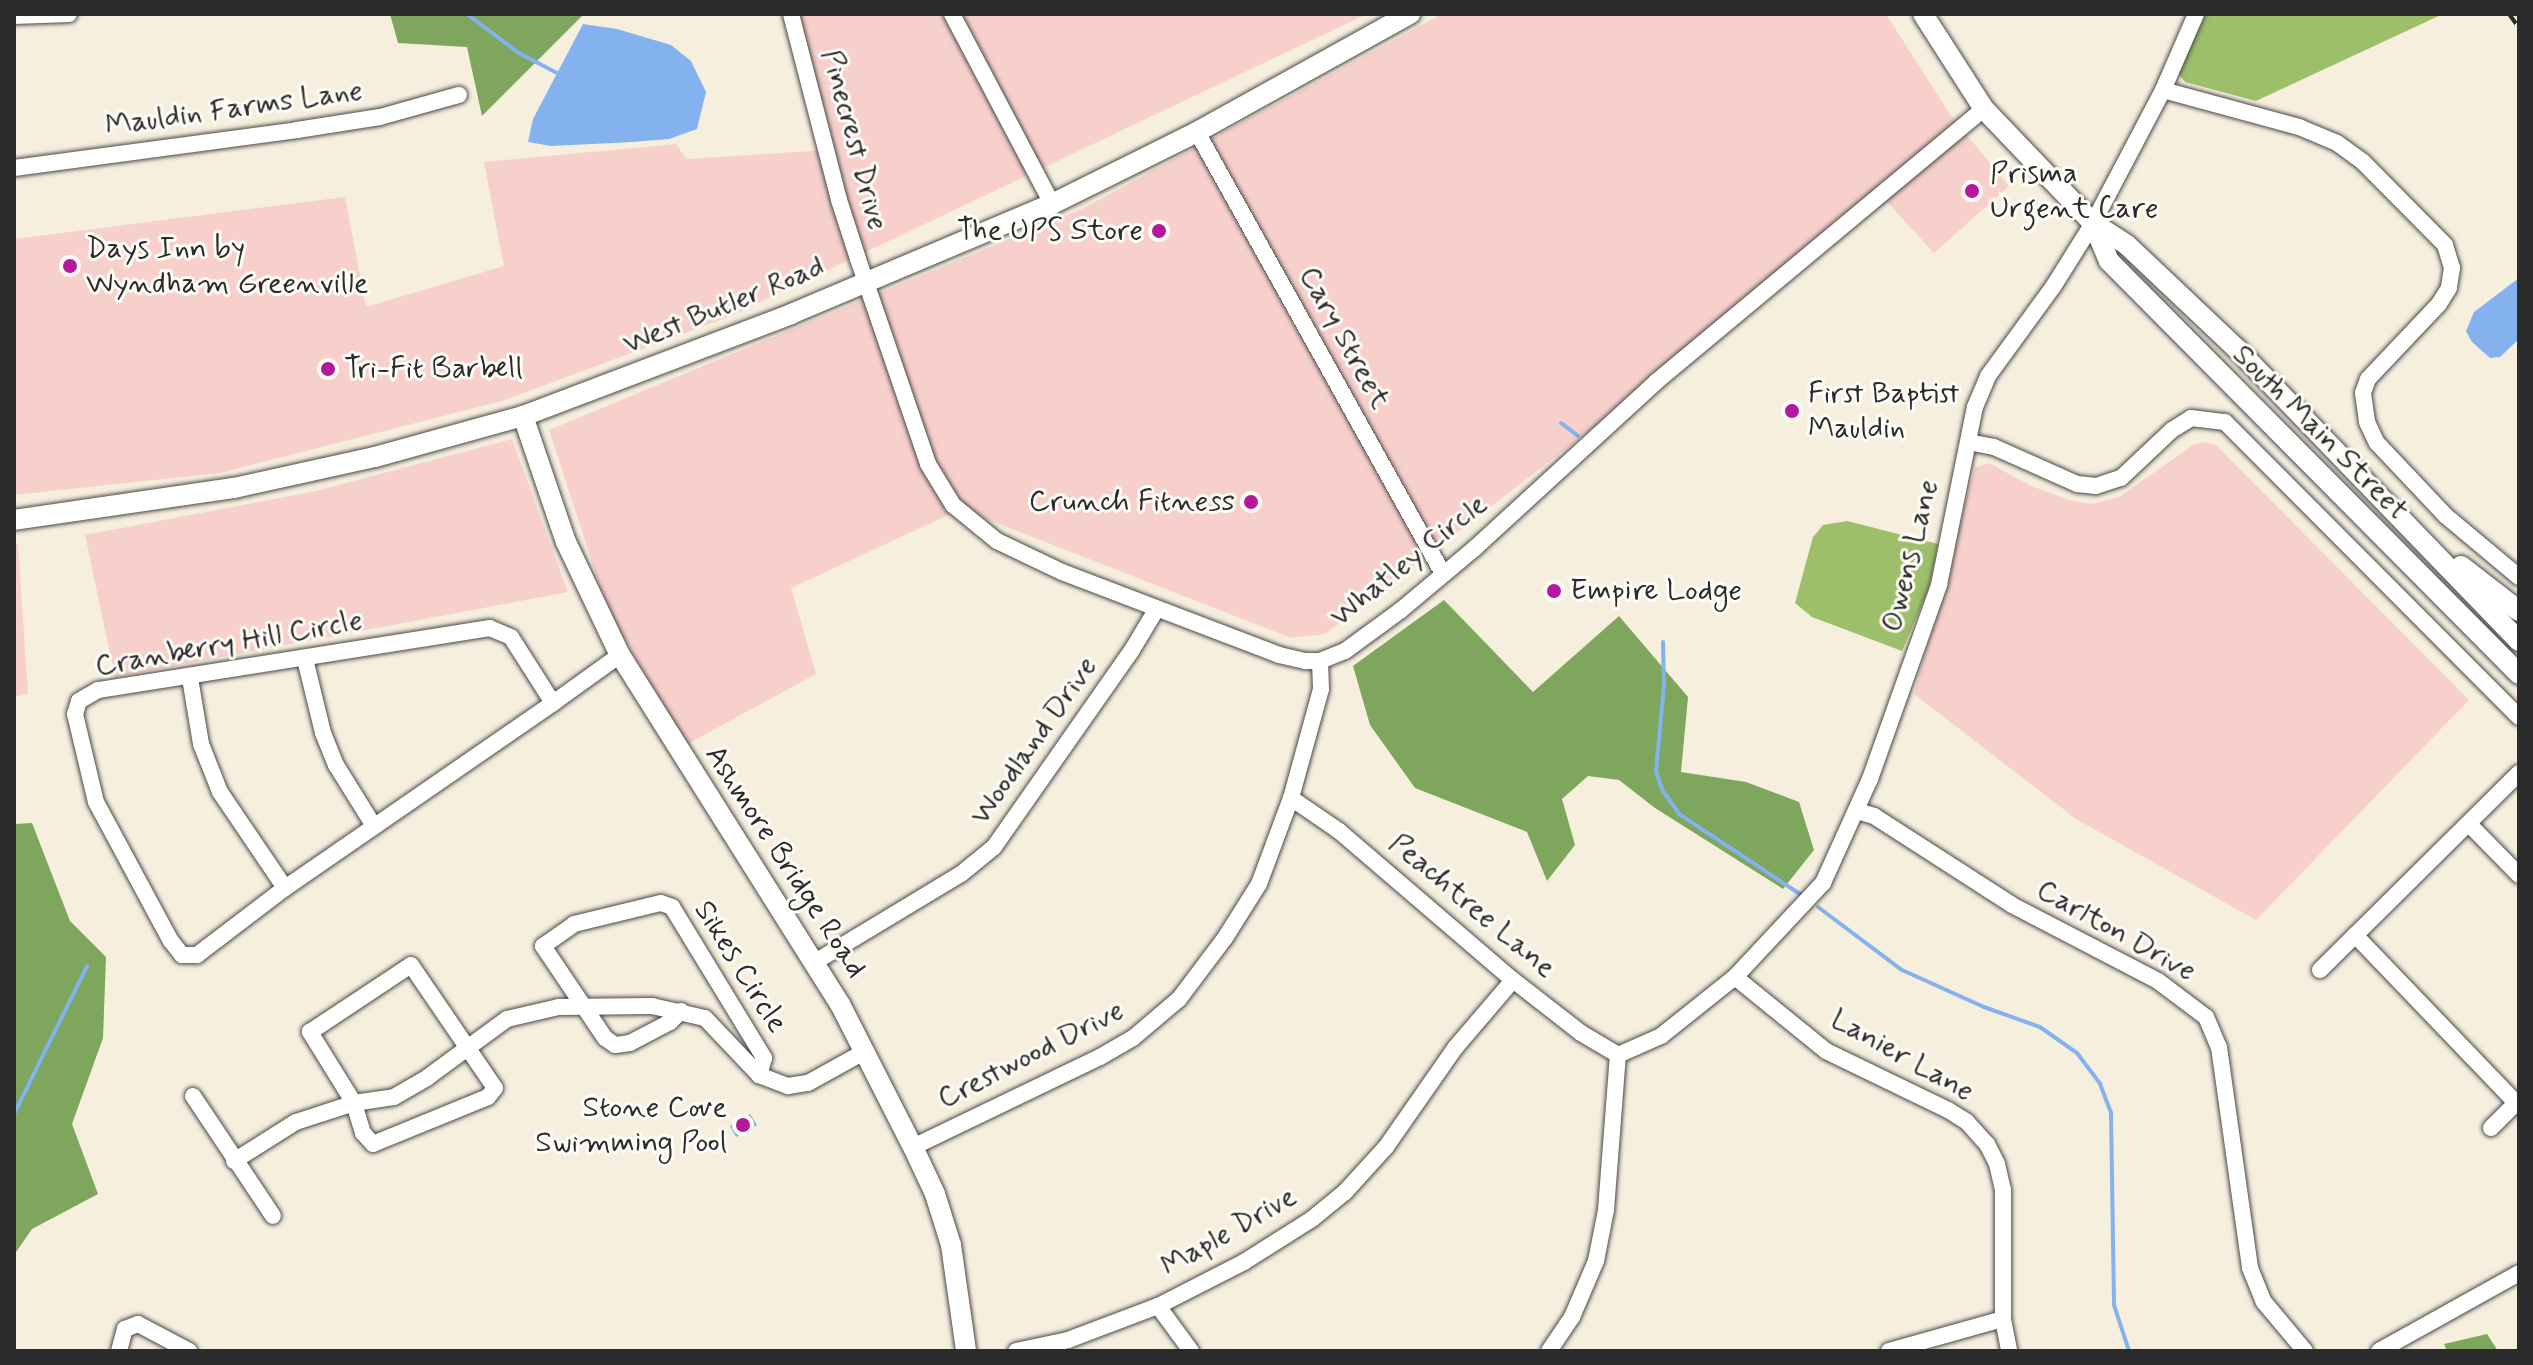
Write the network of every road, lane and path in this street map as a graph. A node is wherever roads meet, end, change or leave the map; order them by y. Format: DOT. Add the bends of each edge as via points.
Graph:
graph roads {
  1 [pos="69,14"];
  2 [pos="791,14"];
  3 [pos="952,14"];
  4 [pos="1410,14"];
  5 [pos="1923,14"];
  6 [pos="2196,14"];
  7 [pos="14,16"];
  8 [pos="2163,90"];
  9 [pos="459,95"];
  10 [pos="1984,109"];
  11 [pos="1197,132"];
  12 [pos="14,168"];
  13 [pos="1052,204"];
  14 [pos="2093,223"];
  15 [pos="866,281"];
  16 [pos="523,416"];
  17 [pos="1968,442"];
  18 [pos="2394,508"];
  19 [pos="14,520"];
  20 [pos="1442,572"];
  21 [pos="2519,577"];
  22 [pos="1156,610"];
  23 [pos="2519,611"];
  24 [pos="2519,641"];
  25 [pos="620,655"];
  26 [pos="305,659"];
  27 [pos="1320,661"];
  28 [pos="2515,672"];
  29 [pos="190,678"];
  30 [pos="553,703"];
  31 [pos="2519,717"];
  32 [pos="2519,773"];
  33 [pos="1291,798"];
  34 [pos="1857,811"];
  35 [pos="2470,825"];
  36 [pos="374,826"];
  37 [pos="2519,875"];
  38 [pos="285,888"];
  39 [pos="2355,935"];
  40 [pos="815,962"];
  41 [pos="2320,970"];
  42 [pos="1735,977"];
  43 [pos="1513,980"];
  44 [pos="587,1007"];
  45 [pos="681,1011"];
  46 [pos="467,1045"];
  47 [pos="864,1052"];
  48 [pos="1618,1055"];
  49 [pos="759,1075"];
  50 [pos="193,1096"];
  51 [pos="354,1103"];
  52 [pos="2518,1105"];
  53 [pos="2491,1128"];
  54 [pos="913,1147"];
  55 [pos="234,1161"];
  56 [pos="273,1216"];
  57 [pos="2519,1273"];
  58 [pos="1158,1306"];
  59 [pos="2003,1319"];
  60 [pos="119,1351"];
  61 [pos="189,1351"];
  62 [pos="966,1351"];
  63 [pos="1016,1351"];
  64 [pos="1191,1351"];
  65 [pos="1549,1351"];
  66 [pos="1889,1351"];
  67 [pos="2009,1351"];
  68 [pos="2305,1351"];
  69 [pos="2379,1351"];
  1 -- 7 [label="street"];
  2 -- 15 [label="street, Pinecrest Drive" via="839,200"];
  3 -- 13 [label="street"];
  4 -- 11 [label="main road, West Butler Road"];
  5 -- 10 [label="main road, South Main Street"];
  6 -- 8 [label="street, Owens Lane"];
  8 -- 14 [label="street, Owens Lane"];
  8 -- 21 [label="street" via="2299,127 2337,143 2363,162 2445,245 2452,268 2449,288 2368,379 2363,393 2367,422 2377,443 2446,516"];
  9 -- 12 [label="street, Mauldin Farms Lane" via="380,117"];
  10 -- 14 [label="main road, South Main Street"];
  10 -- 20 [label="street, Whatley Circle" via="1675,365"];
  11 -- 13 [label="main road, West Butler Road"];
  11 -- 20 [label="street, Cary Street"];
  13 -- 15 [label="main road, West Butler Road"];
  14 -- 17 [label="street, Owens Lane" via="1988,376"];
  14 -- 18 [label="main road, South Main Street" via="2138,255"];
  14 -- 28 [label="main road, South Main Street" via="2109,261"];
  15 -- 16 [label="main road, West Butler Road"];
  15 -- 22 [label="street, Whatley Circle" via="928,464 953,505 977,528 1016,551"];
  16 -- 19 [label="main road, West Butler Road" via="261,483"];
  16 -- 25 [label="main road, Ashmore Bridge Road" via="566,542"];
  17 -- 31 [label="street" via="1994,447 2077,484 2096,486 2121,478 2191,418 2225,422"];
  17 -- 34 [label="street, Owens Lane" via="1939,585"];
  18 -- 23 [label="main road"];
  18 -- 24 [label="main road, South Main Street"];
  20 -- 27 [label="street, Whatley Circle" via="1367,636"];
  22 -- 27 [label="street, Whatley Circle" via="1279,655"];
  22 -- 40 [label="street, Woodland Drive" via="994,847 961,874"];
  25 -- 30 [label="street, Cranberry Hill Circle"];
  25 -- 40 [label="main road, Ashmore Bridge Road"];
  26 -- 29 [label="street, Cranberry Hill Circle"];
  26 -- 30 [label="street, Cranberry Hill Circle" via="490,628 511,637"];
  26 -- 36 [label="street" via="327,744"];
  27 -- 33 [label="street, Crestwood Drive" via="1321,689"];
  29 -- 38 [label="street" via="201,744 220,792"];
  29 -- 38 [label="street, Cranberry Hill Circle" via="98,690 79,701 75,714 96,802 182,955 197,955"];
  30 -- 36 [label="street, Cranberry Hill Circle"];
  32 -- 35 [label="street"];
  33 -- 43 [label="street, Peachtree Lane" via="1339,831"];
  33 -- 54 [label="street, Crestwood Drive" via="1245,909 1162,1016 1100,1057"];
  34 -- 42 [label="street, Owens Lane" via="1823,883"];
  34 -- 68 [label="street, Carlton Drive" via="1874,816 2012,905 2158,981 2206,1017 2219,1047 2254,1282 2280,1325"];
  35 -- 37 [label="street"];
  35 -- 39 [label="street"];
  36 -- 38 [label="street, Cranberry Hill Circle"];
  39 -- 41 [label="street"];
  39 -- 52 [label="street"];
  40 -- 47 [label="main road, Ashmore Bridge Road"];
  42 -- 48 [label="street, Owens Lane" via="1674,1027"];
  42 -- 59 [label="street, Lanier Lane" via="1826,1051 1948,1110 1987,1144 2003,1190"];
  43 -- 48 [label="street, Peachtree Lane"];
  43 -- 58 [label="street, Maple Drive" via="1455,1048 1386,1147 1345,1192 1277,1243"];
  44 -- 45 [label="street"];
  44 -- 45 [label="street" via="615,1045 630,1043"];
  44 -- 46 [label="street" via="559,1007 507,1019"];
  44 -- 49 [label="street, Sikes Circle" via="543,946 574,924 661,903 672,907 764,1058"];
  45 -- 49 [label="street" via="705,1018"];
  46 -- 51 [label="street" via="394,1097"];
  46 -- 51 [label="street" via="495,1088 488,1097 373,1144 363,1133"];
  46 -- 51 [label="street" via="411,965 310,1032"];
  47 -- 49 [label="street" via="808,1083 788,1086"];
  47 -- 54 [label="main road, Ashmore Bridge Road"];
  48 -- 65 [label="street" via="1600,1245 1584,1293"];
  50 -- 55 [label="street"];
  51 -- 55 [label="street" via="296,1122"];
  52 -- 53 [label="street"];
  54 -- 62 [label="main road, Ashmore Bridge Road" via="951,1245"];
  55 -- 56 [label="street"];
  57 -- 69 [label="street"];
  58 -- 63 [label="street, Maple Drive" via="1068,1340"];
  58 -- 64 [label="street"];
  59 -- 66 [label="street"];
  59 -- 67 [label="street, Lanier Lane"];
  60 -- 61 [label="street" via="125,1329 138,1324"];
}
